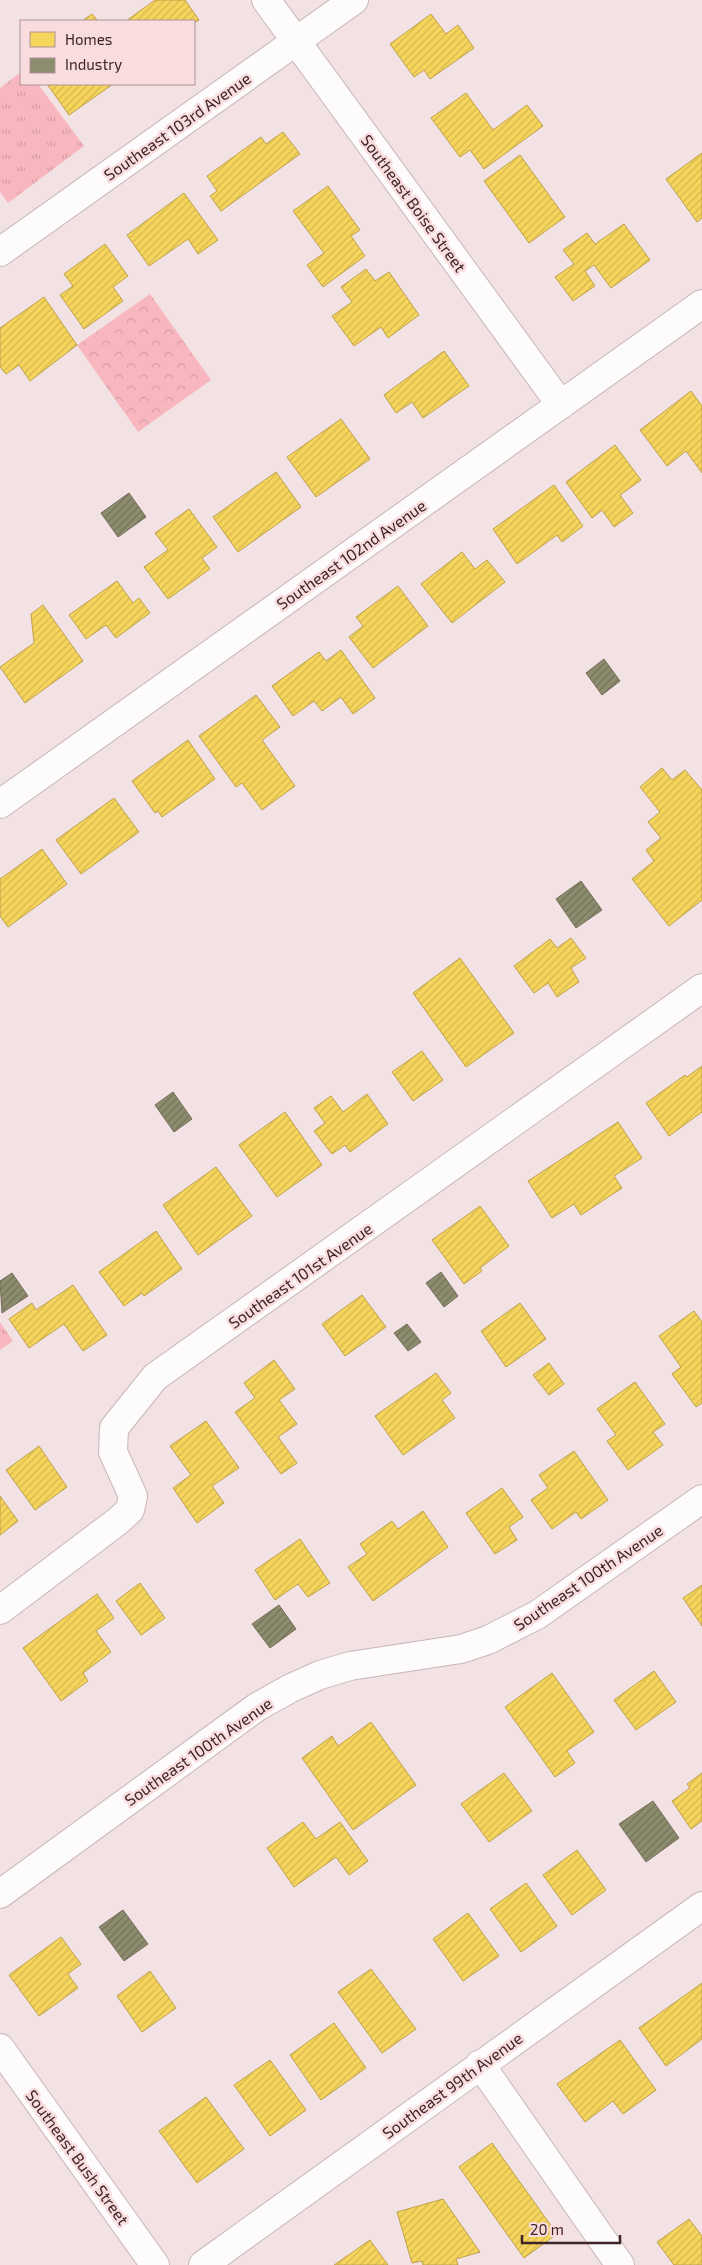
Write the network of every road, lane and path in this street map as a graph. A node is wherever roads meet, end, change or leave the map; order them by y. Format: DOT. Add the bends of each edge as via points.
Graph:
graph roads {
  1 [pos="266,0"];
  2 [pos="354,0"];
  3 [pos="296,42"];
  4 [pos="0,252"];
  5 [pos="702,304"];
  6 [pos="561,405"];
  7 [pos="0,804"];
  8 [pos="702,988"];
  9 [pos="702,1499"];
  10 [pos="0,1610"];
  11 [pos="0,1894"];
  12 [pos="702,1906"];
  13 [pos="0,2048"];
  14 [pos="480,2064"];
  15 [pos="155,2265"];
  16 [pos="203,2265"];
  17 [pos="620,2265"];
  1 -- 3 [label="street, Southeast Boise Street"];
  2 -- 3 [label="street, Southeast 103rd Avenue"];
  3 -- 4 [label="street, Southeast 103rd Avenue"];
  3 -- 6 [label="street, Southeast Boise Street"];
  5 -- 6 [label="street, Southeast 102nd Avenue"];
  6 -- 7 [label="street, Southeast 102nd Avenue"];
  8 -- 10 [label="street, Southeast 101st Avenue" via="155,1378 114,1428 113,1452 133,1496 130,1510"];
  9 -- 11 [label="street, Southeast 100th Avenue" via="514,1628 461,1649 350,1666 320,1675 257,1707"];
  12 -- 14 [label="street, Southeast 99th Avenue"];
  13 -- 15 [label="street, Southeast Bush Street"];
  14 -- 16 [label="street, Southeast 99th Avenue"];
  14 -- 17 [label="street"];
}
